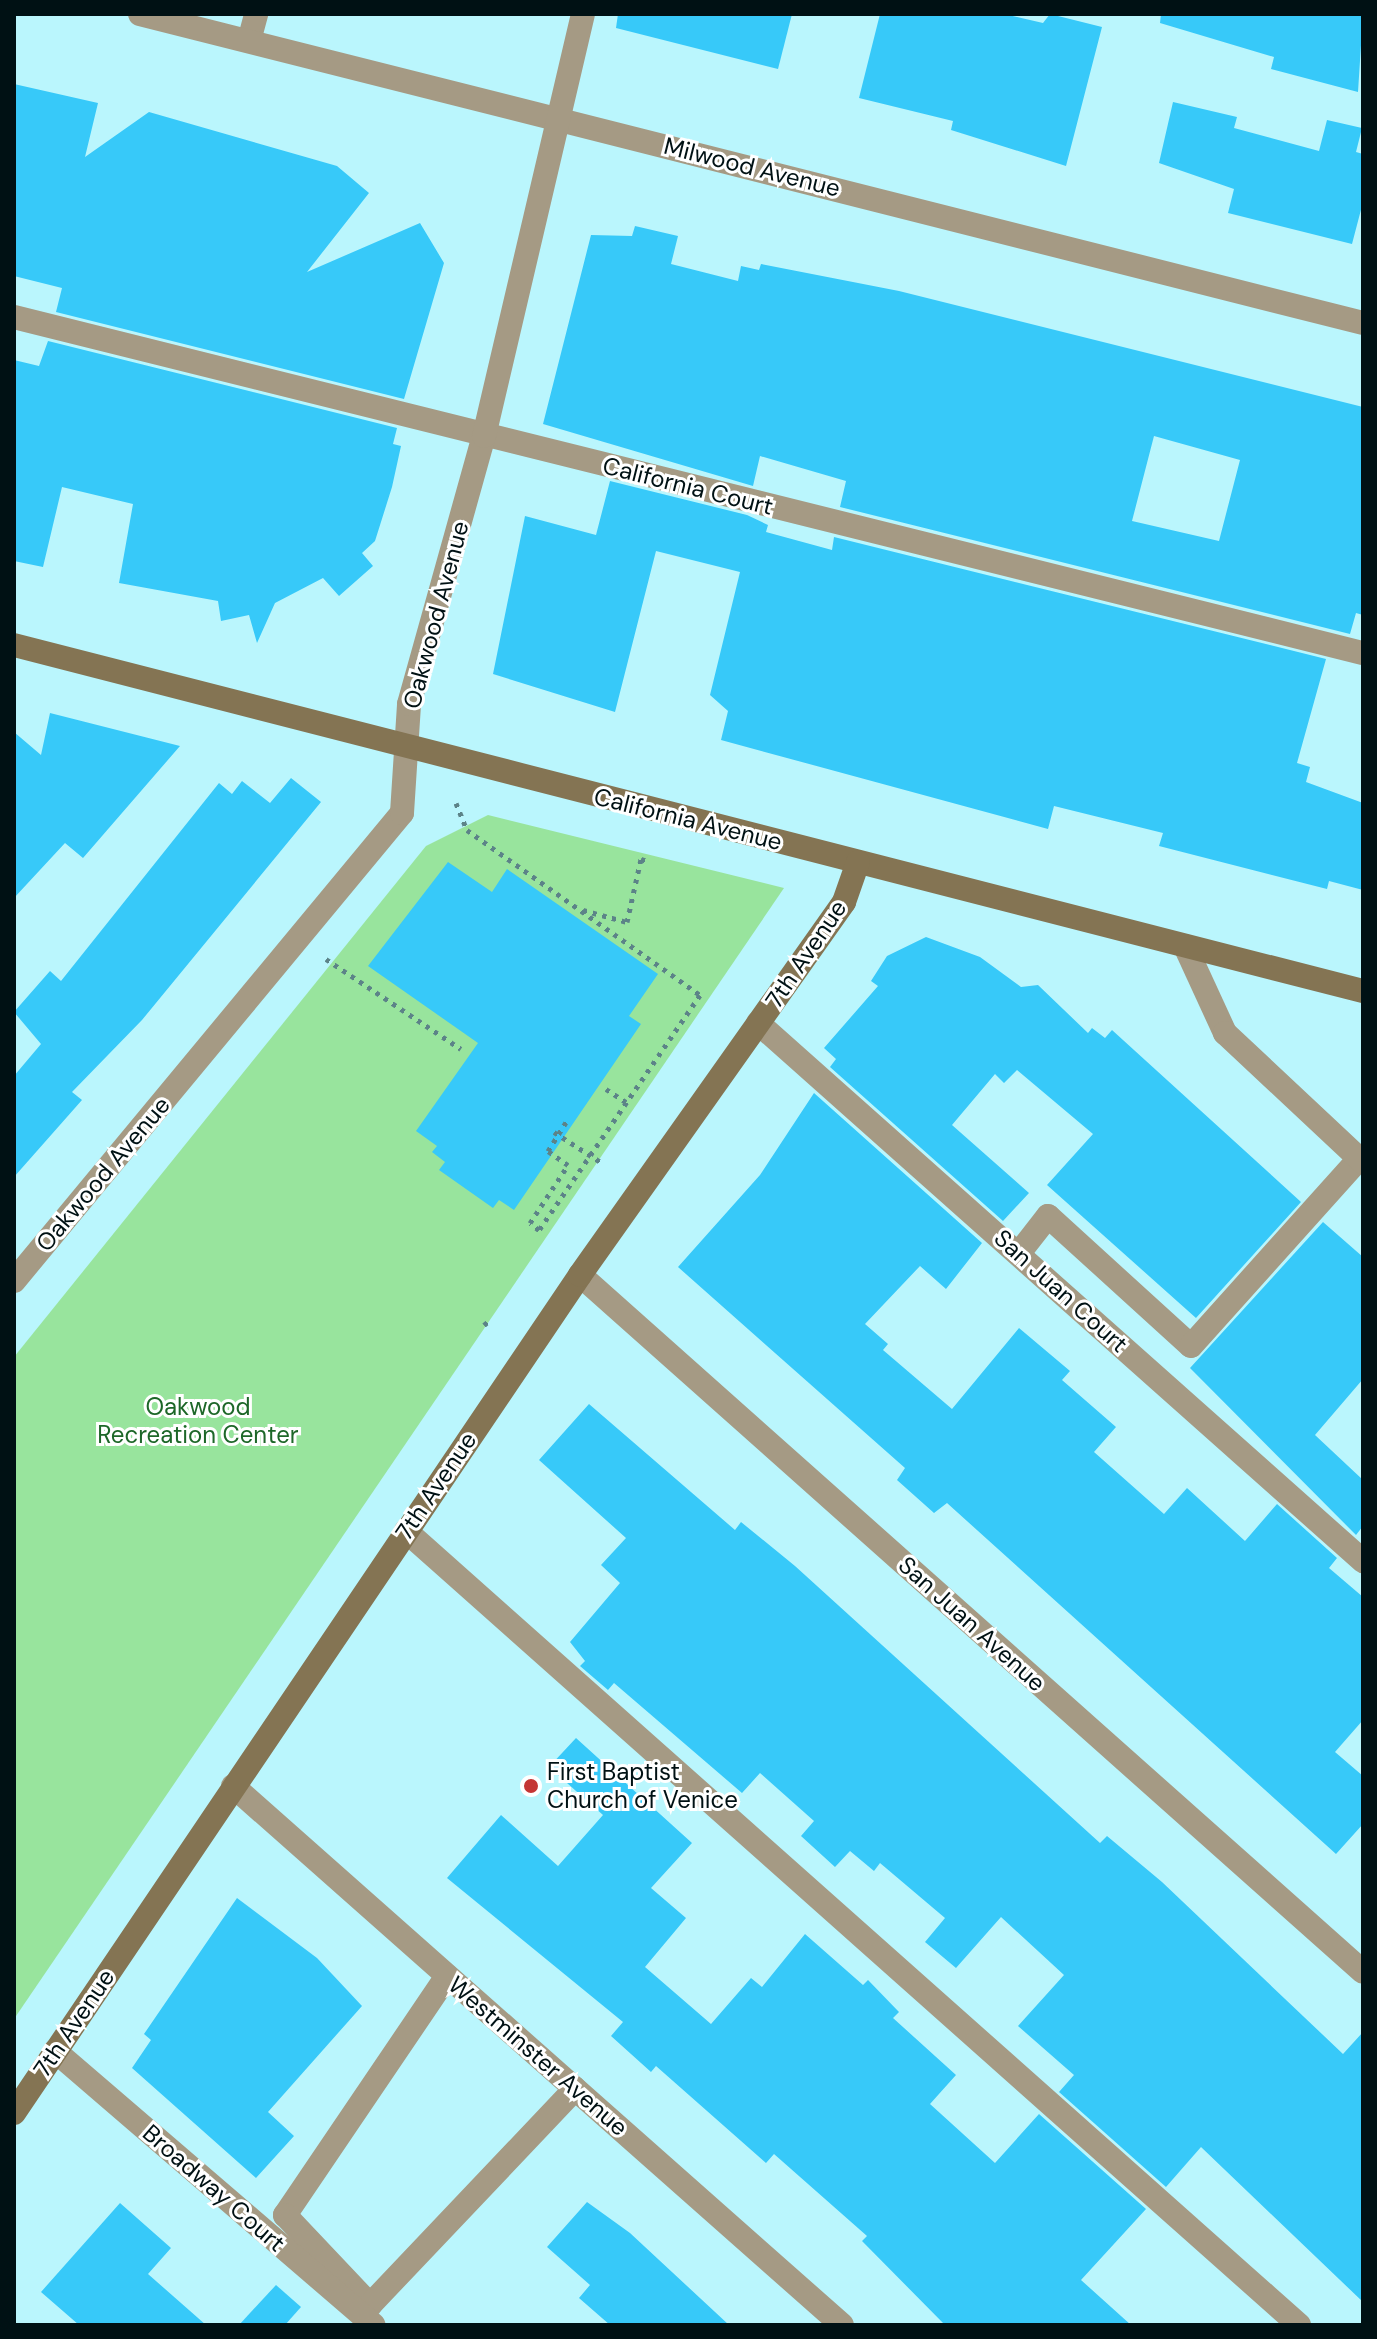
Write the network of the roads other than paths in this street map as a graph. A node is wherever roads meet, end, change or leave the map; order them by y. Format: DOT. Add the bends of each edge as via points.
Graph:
graph roads {
  1 [pos="140,14"];
  2 [pos="256,14"];
  3 [pos="583,14"];
  4 [pos="249,41"];
  5 [pos="557,117"];
  6 [pos="14,317"];
  7 [pos="1363,323"];
  8 [pos="484,436"];
  9 [pos="14,645"];
  10 [pos="1363,653"];
  11 [pos="407,747"];
  12 [pos="858,862"];
  13 [pos="1185,946"];
  14 [pos="1363,991"];
  15 [pos="758,1023"];
  16 [pos="1361,1161"];
  17 [pos="1019,1253"];
  18 [pos="580,1275"];
  19 [pos="14,1281"];
  20 [pos="406,1531"];
  21 [pos="1363,1561"];
  22 [pos="233,1786"];
  23 [pos="1363,1972"];
  24 [pos="447,1976"];
  25 [pos="55,2051"];
  26 [pos="575,2089"];
  27 [pos="14,2113"];
  28 [pos="373,2325"];
  29 [pos="842,2325"];
  30 [pos="1299,2325"];
  1 -- 4 [label="street, Milwood Avenue"];
  2 -- 4 [label="street"];
  3 -- 5 [label="street, Oakwood Avenue"];
  4 -- 5 [label="street, Milwood Avenue"];
  5 -- 7 [label="street, Milwood Avenue"];
  5 -- 8 [label="street, Oakwood Avenue"];
  6 -- 8 [label="street, California Court"];
  8 -- 10 [label="street, California Court"];
  8 -- 11 [label="street, Oakwood Avenue" via="409,704"];
  9 -- 11 [label="street, California Avenue"];
  11 -- 12 [label="street, California Avenue"];
  11 -- 19 [label="street, Oakwood Avenue" via="402,813"];
  12 -- 13 [label="street, California Avenue"];
  12 -- 15 [label="street, 7th Avenue" via="844,902"];
  13 -- 14 [label="street, California Avenue"];
  13 -- 16 [label="street" via="1225,1033"];
  15 -- 17 [label="street, San Juan Court"];
  15 -- 18 [label="street, 7th Avenue"];
  16 -- 17 [label="street" via="1191,1346 1048,1216"];
  17 -- 21 [label="street, San Juan Court"];
  18 -- 20 [label="street, 7th Avenue"];
  18 -- 23 [label="street, San Juan Avenue"];
  20 -- 22 [label="street, 7th Avenue"];
  20 -- 30 [label="street"];
  22 -- 24 [label="street, Westminster Avenue"];
  22 -- 25 [label="street, 7th Avenue"];
  24 -- 26 [label="street, Westminster Avenue"];
  24 -- 26 [label="street" via="285,2215 370,2305"];
  25 -- 27 [label="street, 7th Avenue"];
  25 -- 28 [label="street, Broadway Court"];
  26 -- 29 [label="street, Westminster Avenue"];
}
